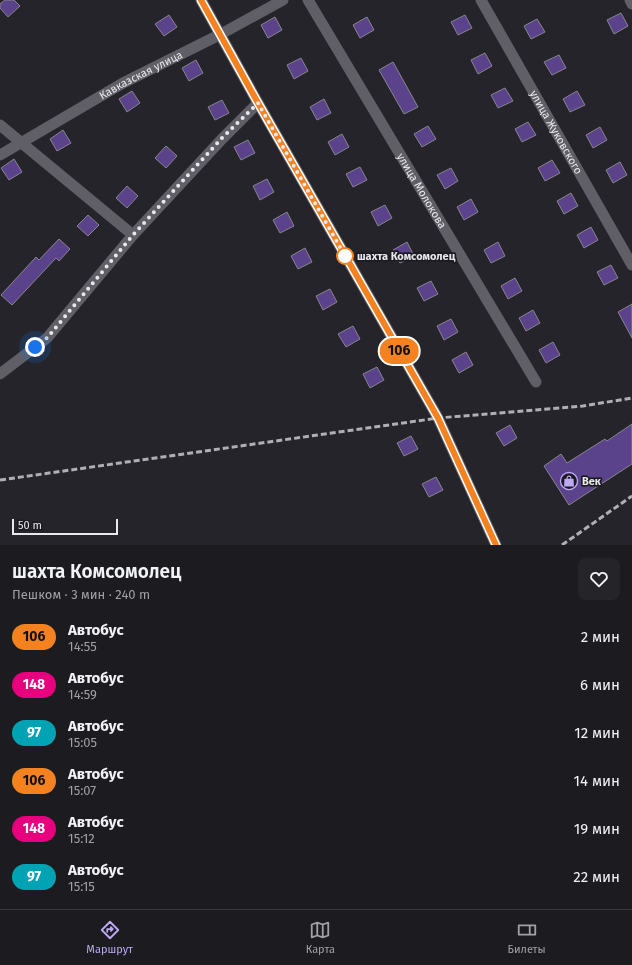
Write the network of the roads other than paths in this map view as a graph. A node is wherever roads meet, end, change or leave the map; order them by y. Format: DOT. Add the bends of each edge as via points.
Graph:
graph roads {
  1 [pos="201,0"];
  2 [pos="283,0"];
  3 [pos="308,0"];
  4 [pos="481,0"];
  5 [pos="630,0"];
  6 [pos="632,4"];
  7 [pos="221,34"];
  8 [pos="258,103"];
  9 [pos="0,125"];
  10 [pos="20,143"];
  11 [pos="0,155"];
  12 [pos="133,235"];
  13 [pos="632,265"];
  14 [pos="0,374"];
  15 [pos="536,382"];
  16 [pos="496,545"];
  1 -- 7 [label="street"];
  2 -- 7 [label="street, Кавказская улица"];
  3 -- 15 [label="street, улица Молокова"];
  4 -- 13 [label="street, улица Жуковского"];
  5 -- 6 [label="street"];
  7 -- 8 [label="street"];
  7 -- 10 [label="street, Кавказская улица" via="123,83"];
  8 -- 12 [label="street" via="222,138"];
  8 -- 16 [label="street" via="438,418"];
  9 -- 10 [label="street"];
  10 -- 11 [label="street, Кавказская улица"];
  10 -- 12 [label="street"];
  12 -- 14 [label="street" via="47,338"];
}
